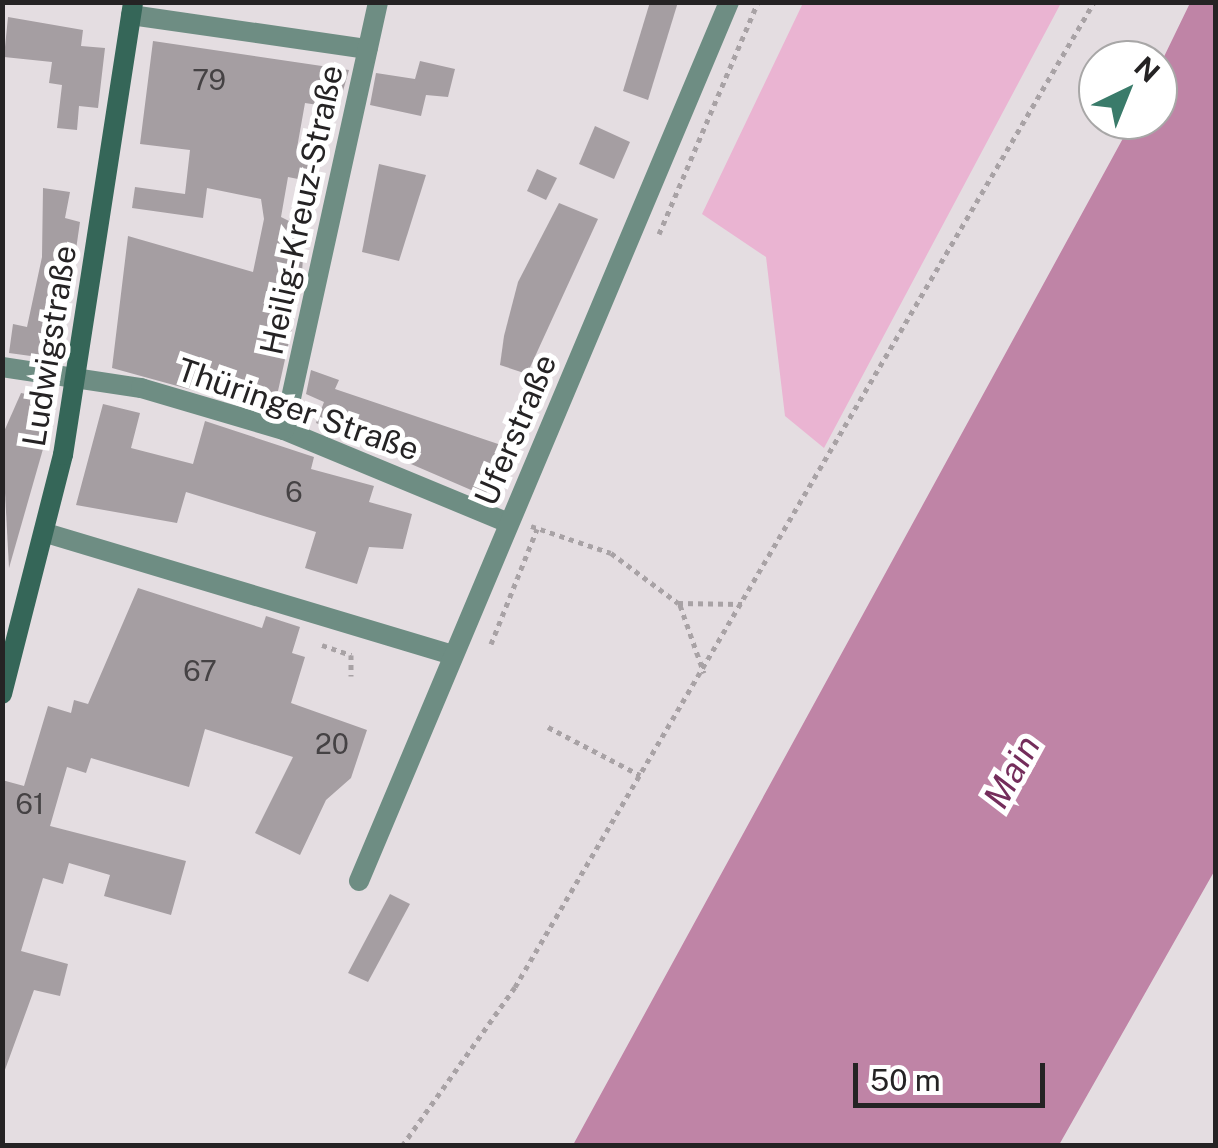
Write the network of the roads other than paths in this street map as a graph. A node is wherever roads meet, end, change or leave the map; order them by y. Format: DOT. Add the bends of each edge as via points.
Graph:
graph roads {
  1 [pos="378,2"];
  2 [pos="728,2"];
  3 [pos="132,9"];
  4 [pos="368,49"];
  5 [pos="2,367"];
  6 [pos="77,381"];
  7 [pos="284,430"];
  8 [pos="514,522"];
  9 [pos="46,533"];
  10 [pos="453,655"];
  11 [pos="2,694"];
  12 [pos="359,881"];
  1 -- 4 [label="street, Heilig-Kreuz-Straße"];
  2 -- 8 [label="street, Uferstraße"];
  3 -- 4 [label="street"];
  3 -- 6 [label="main road, Ludwigstraße"];
  4 -- 7 [label="street, Heilig-Kreuz-Straße"];
  5 -- 6 [label="street, Thüringer Straße"];
  6 -- 7 [label="street, Thüringer Straße" via="142,388"];
  6 -- 9 [label="main road, Ludwigstraße"];
  7 -- 8 [label="street, Thüringer Straße"];
  8 -- 10 [label="street, Uferstraße"];
  9 -- 10 [label="street"];
  9 -- 11 [label="main road, Ludwigstraße"];
  10 -- 12 [label="street, Uferstraße"];
}
